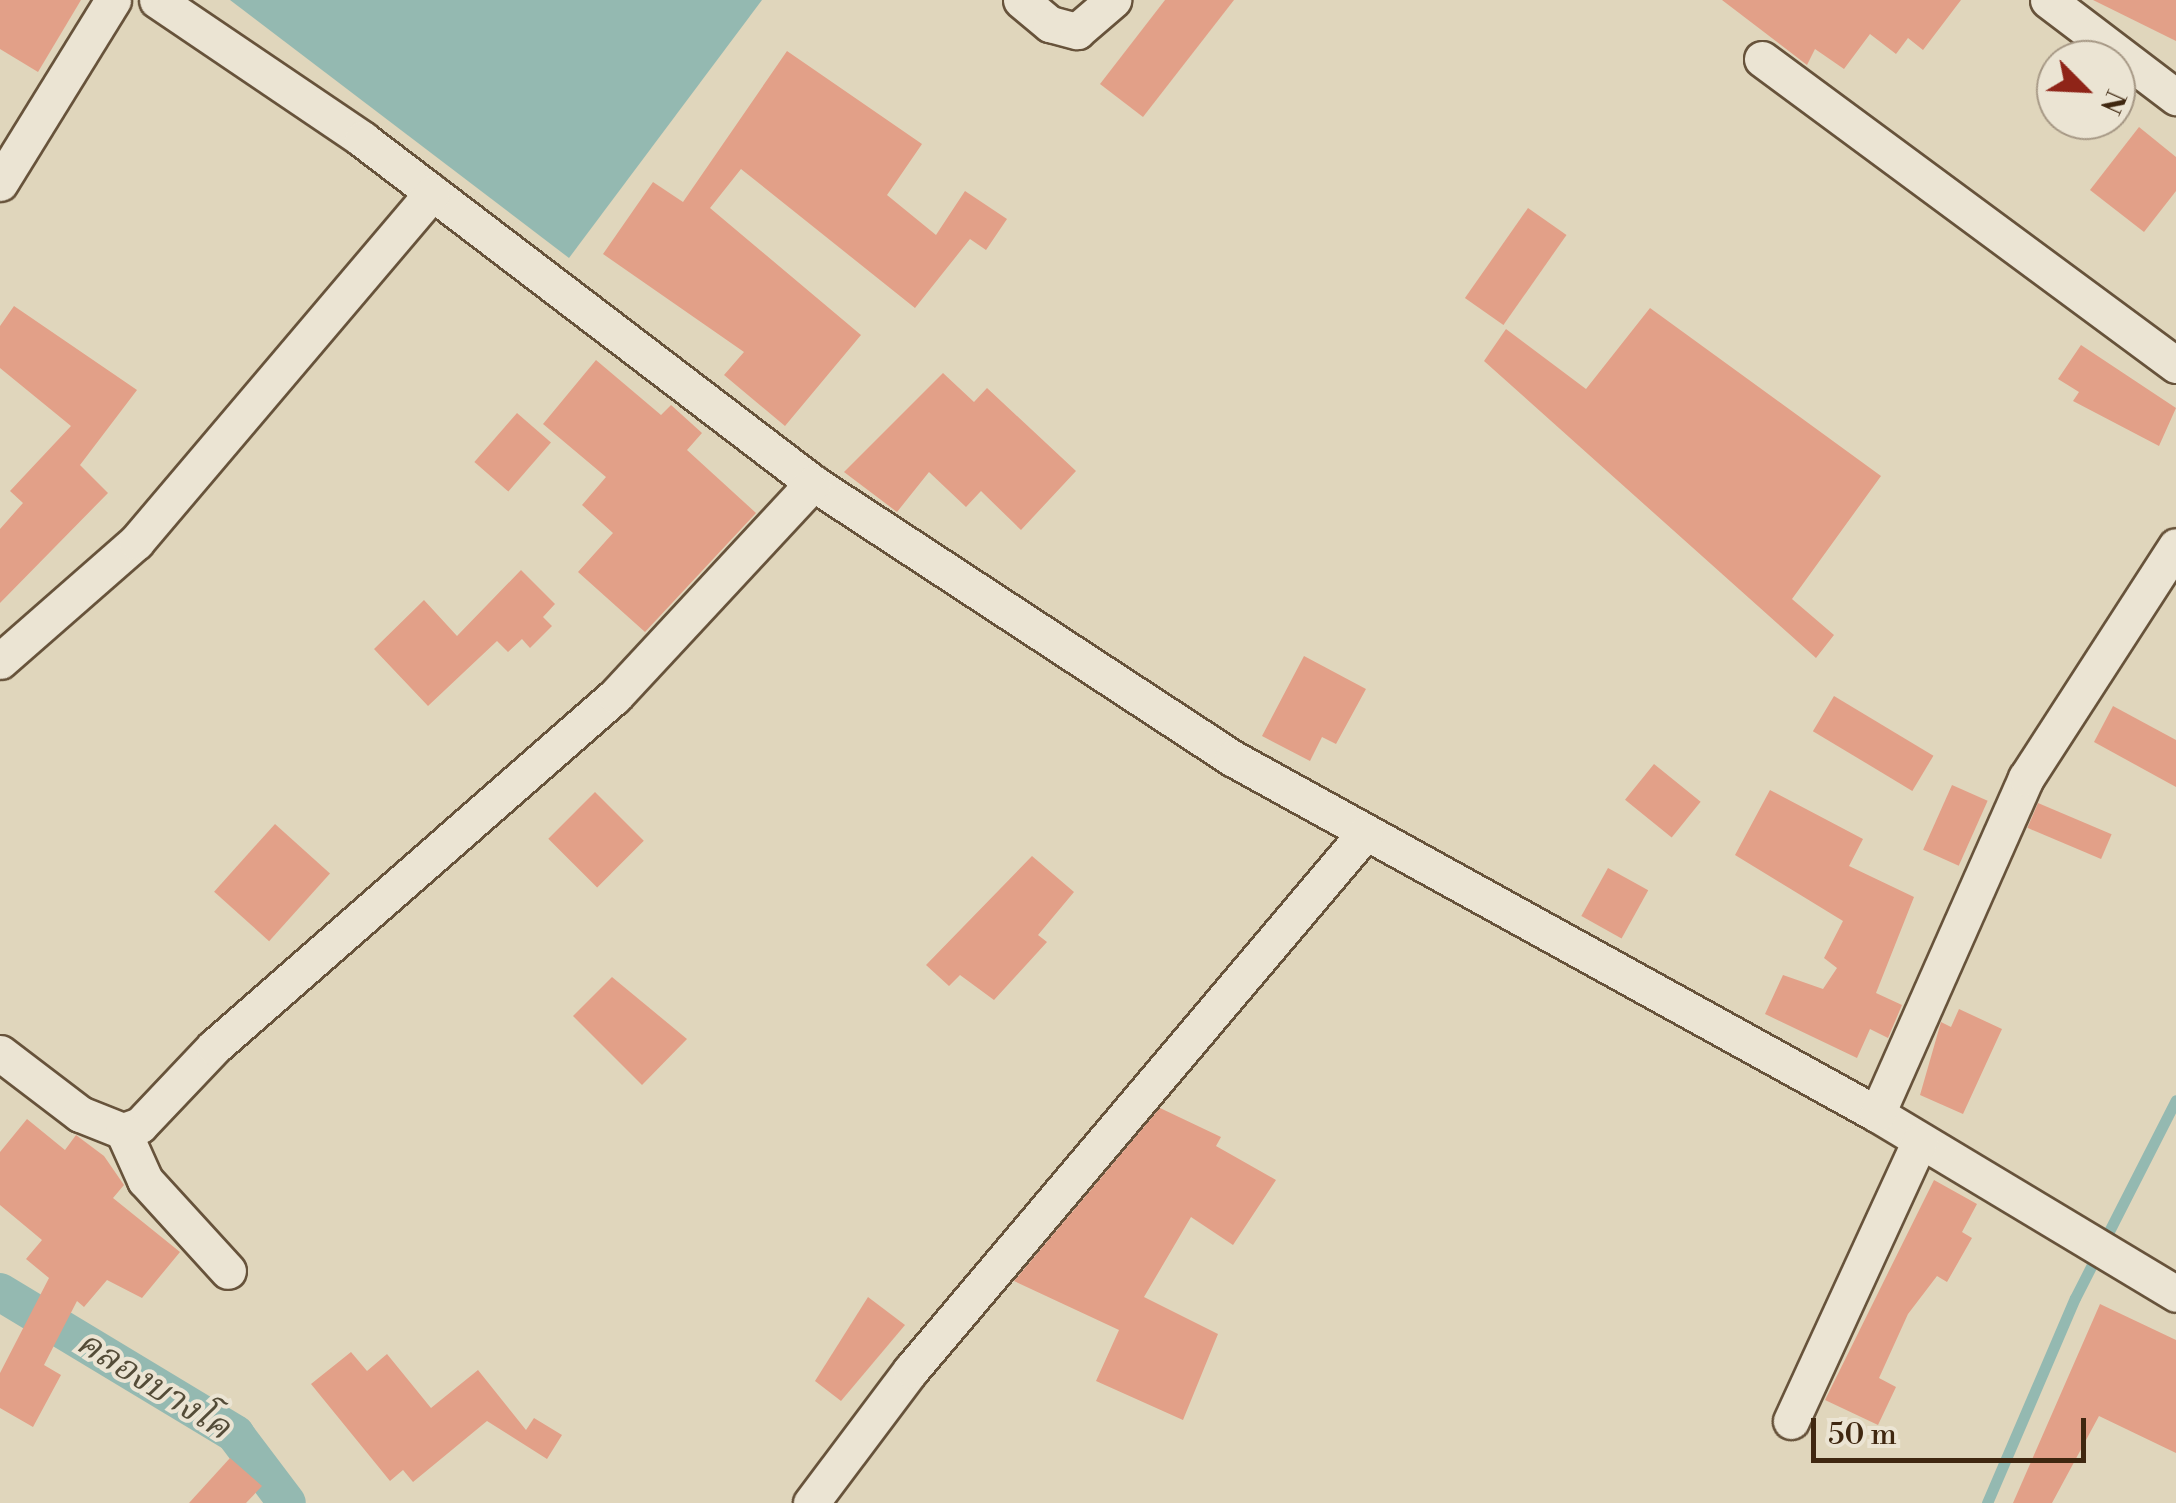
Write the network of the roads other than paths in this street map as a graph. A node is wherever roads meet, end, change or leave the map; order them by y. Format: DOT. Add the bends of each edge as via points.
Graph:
graph roads {
  1 [pos="112,0"];
  2 [pos="157,0"];
  3 [pos="1021,0"];
  4 [pos="1113,0"];
  5 [pos="2050,1"];
  6 [pos="1762,59"];
  7 [pos="2176,97"];
  8 [pos="0,183"];
  9 [pos="432,193"];
  10 [pos="2176,364"];
  11 [pos="812,483"];
  12 [pos="2176,546"];
  13 [pos="0,662"];
  14 [pos="1365,833"];
  15 [pos="0,1053"];
  16 [pos="1877,1114"];
  17 [pos="124,1131"];
  18 [pos="1920,1141"];
  19 [pos="228,1271"];
  20 [pos="2176,1294"];
  21 [pos="1792,1421"];
  22 [pos="811,1503"];
  1 -- 8 [label="street"];
  2 -- 9 [label="street"];
  3 -- 4 [label="street" via="1050,24 1077,31"];
  5 -- 7 [label="street"];
  6 -- 10 [label="street"];
  9 -- 11 [label="street"];
  9 -- 13 [label="street" via="136,542"];
  11 -- 14 [label="street" via="1232,758"];
  11 -- 17 [label="street" via="615,696"];
  12 -- 16 [label="street" via="2026,778"];
  14 -- 16 [label="street"];
  14 -- 22 [label="street" via="911,1370"];
  15 -- 17 [label="street" via="80,1114"];
  16 -- 18 [label="street"];
  17 -- 19 [label="street" via="144,1180"];
  18 -- 20 [label="street"];
  18 -- 21 [label="street"];
}
